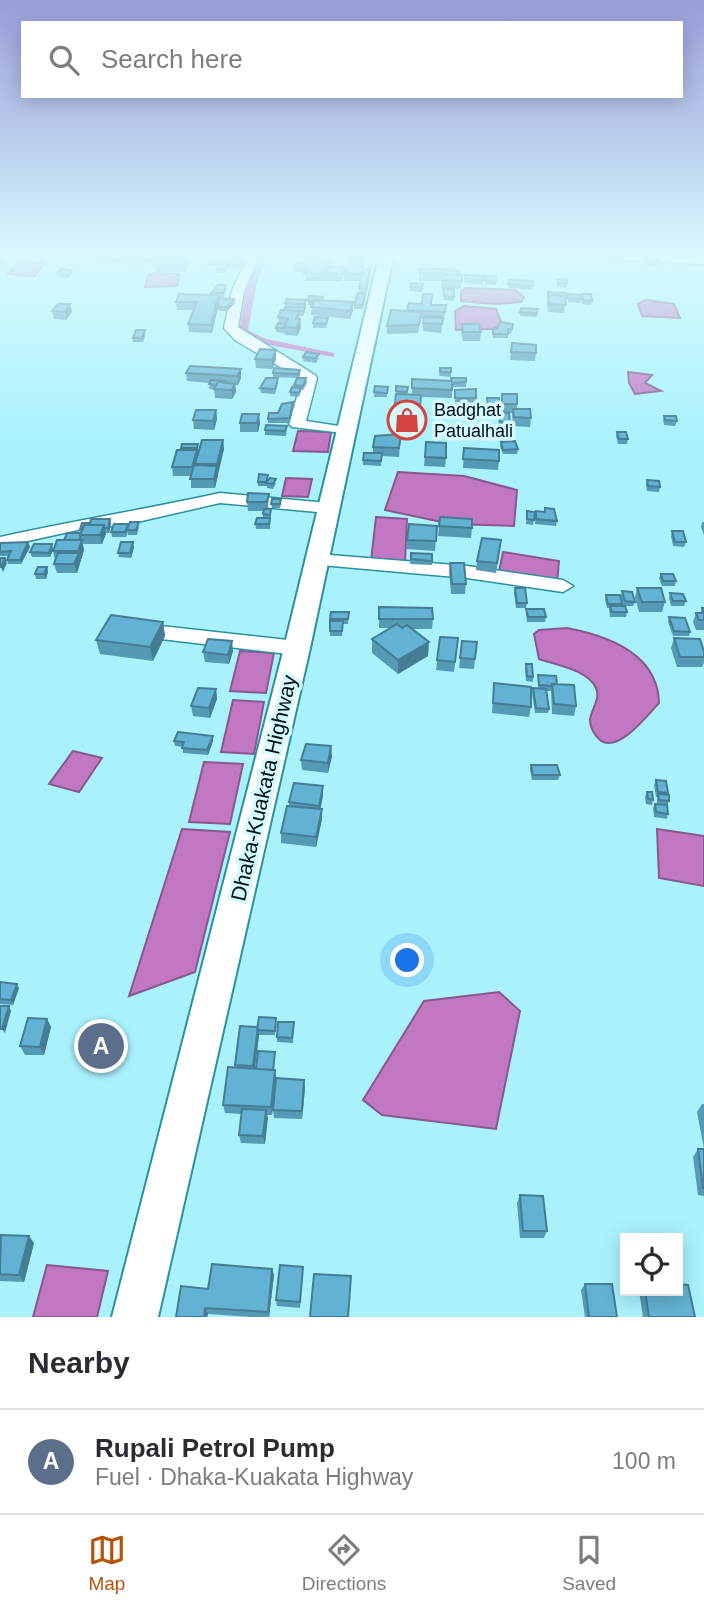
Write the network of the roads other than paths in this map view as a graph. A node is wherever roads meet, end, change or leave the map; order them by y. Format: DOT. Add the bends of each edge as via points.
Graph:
graph roads {
  1 [pos="233,318"];
  2 [pos="373,318"];
  3 [pos="346,431"];
  4 [pos="328,508"];
  5 [pos="0,542"];
  6 [pos="317,560"];
  7 [pos="563,586"];
  8 [pos="143,631"];
  9 [pos="297,648"];
  10 [pos="135,1317"];
  1 -- 3 [label="street" via="231,328 240,337 310,378 297,424"];
  2 -- 3 [label="main road, Dhaka-Kuakata Highway"];
  3 -- 4 [label="main road, Dhaka-Kuakata Highway"];
  4 -- 5 [label="street" via="220,498"];
  4 -- 6 [label="main road, Dhaka-Kuakata Highway"];
  6 -- 7 [label="street" via="467,572"];
  6 -- 9 [label="main road, Dhaka-Kuakata Highway"];
  8 -- 9 [label="street"];
  9 -- 10 [label="main road, Dhaka-Kuakata Highway"];
}
